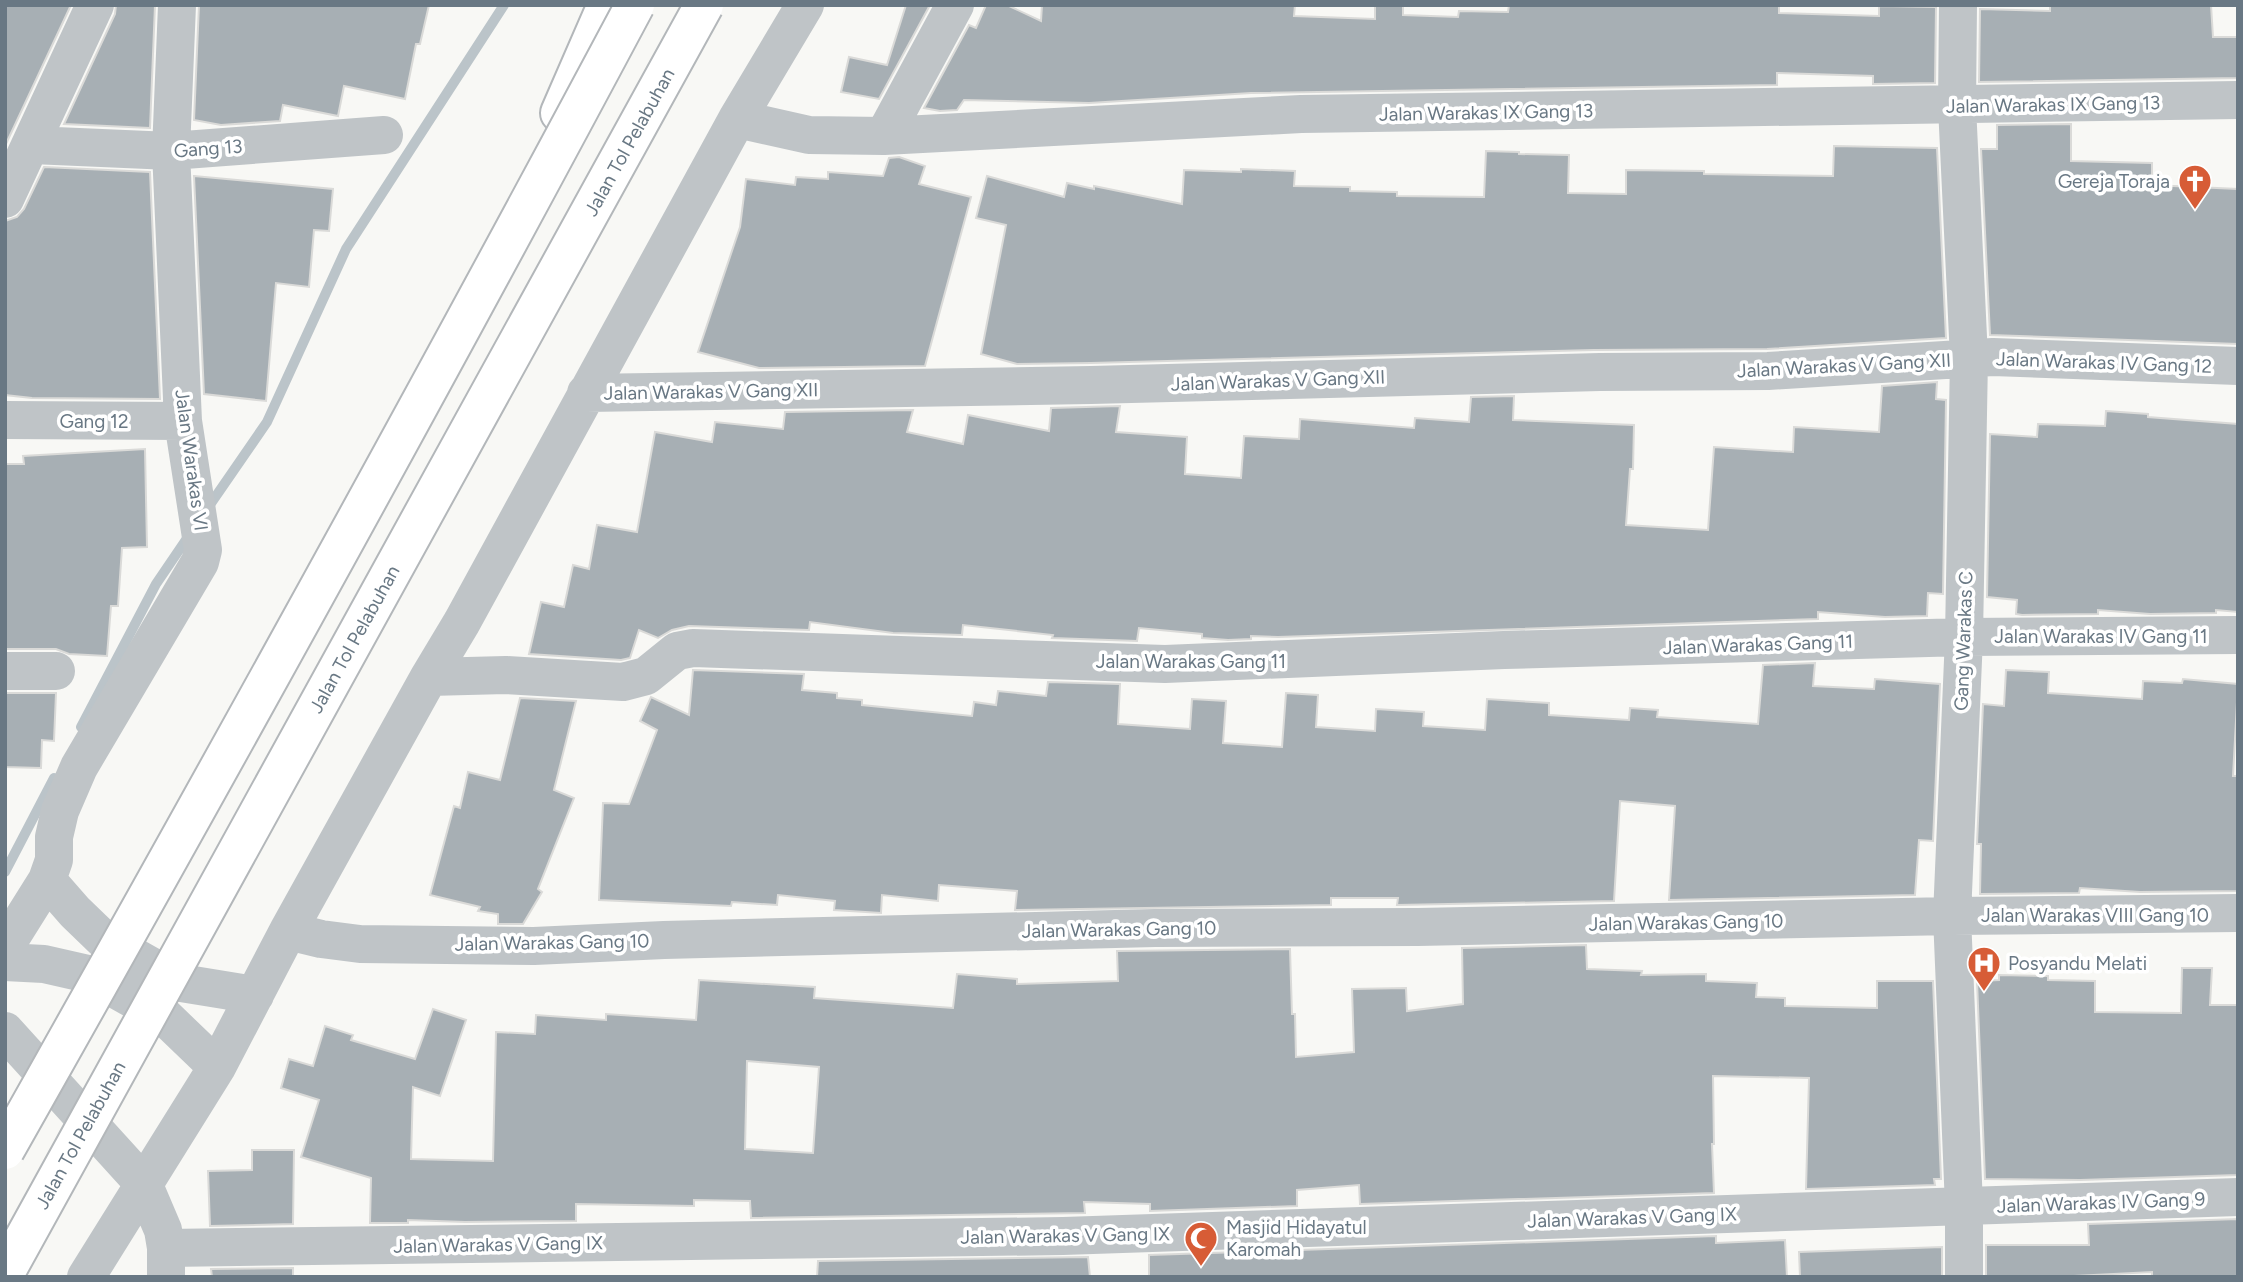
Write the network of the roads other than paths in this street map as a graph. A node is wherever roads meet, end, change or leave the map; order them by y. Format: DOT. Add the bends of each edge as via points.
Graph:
graph roads {
  1 [pos="95,5"];
  2 [pos="177,5"];
  3 [pos="607,5"];
  4 [pos="635,5"];
  5 [pos="704,5"];
  6 [pos="806,5"];
  7 [pos="955,5"];
  8 [pos="1958,5"];
  9 [pos="2238,100"];
  10 [pos="1957,106"];
  11 [pos="749,121"];
  12 [pos="384,135"];
  13 [pos="884,136"];
  14 [pos="32,145"];
  15 [pos="171,151"];
  16 [pos="5,199"];
  17 [pos="489,279"];
  18 [pos="1969,359"];
  19 [pos="2238,366"];
  20 [pos="601,393"];
  21 [pos="5,420"];
  22 [pos="183,421"];
  23 [pos="2238,635"];
  24 [pos="1964,636"];
  25 [pos="5,671"];
  26 [pos="56,671"];
  27 [pos="429,677"];
  28 [pos="47,880"];
  29 [pos="2238,913"];
  30 [pos="1952,916"];
  31 [pos="304,935"];
  32 [pos="5,947"];
  33 [pos="5,962"];
  34 [pos="255,995"];
  35 [pos="5,1031"];
  36 [pos="218,1067"];
  37 [pos="5,1150"];
  38 [pos="2238,1197"];
  39 [pos="1964,1206"];
  40 [pos="159,1230"];
  41 [pos="5,1273"];
  42 [pos="86,1277"];
  43 [pos="1964,1277"];
  1 -- 14 [label="street"];
  2 -- 15 [label="street, Jalan Warakas VI"];
  3 -- 17 [label="highway, bridge"];
  4 -- 17 [label="highway, bridge"];
  5 -- 41 [label="highway, Jalan Tol Pelabuhan, bridge"];
  6 -- 11 [label="street"];
  7 -- 13 [label="street"];
  8 -- 10 [label="street, Gang Warakas C"];
  9 -- 10 [label="street, Jalan Warakas IX Gang 13"];
  10 -- 13 [label="street, Jalan Warakas IX Gang 13" via="1301,114"];
  10 -- 18 [label="street, Gang Warakas C"];
  11 -- 13 [label="street, Jalan Warakas IX Gang 13" via="800,133"];
  11 -- 20 [label="street"];
  12 -- 15 [label="street, Gang 13"];
  14 -- 15 [label="street, Gang 13"];
  14 -- 16 [label="street"];
  15 -- 22 [label="street, Jalan Warakas VI"];
  17 -- 37 [label="highway, bridge"];
  18 -- 19 [label="street, Jalan Warakas IV Gang 12"];
  18 -- 20 [label="street, Jalan Warakas V Gang XII" via="1768,371"];
  18 -- 24 [label="street, Gang Warakas C"];
  20 -- 27 [label="street"];
  21 -- 22 [label="street, Gang 12"];
  22 -- 28 [label="street, Jalan Warakas VI" via="203,540 200,562 79,767 60,811"];
  23 -- 24 [label="street, Jalan Warakas IV Gang 11"];
  24 -- 27 [label="street, Jalan Warakas Gang 11" via="1165,664 693,648 677,651 646,676 623,682 506,675"];
  24 -- 30 [label="street, Gang Warakas C"];
  25 -- 26 [label="street"];
  27 -- 31 [label="street"];
  28 -- 32 [label="street, Jalan Warakas VI"];
  28 -- 34 [label="street" via="103,939 181,983"];
  29 -- 30 [label="street, Jalan Warakas VIII Gang 10"];
  30 -- 31 [label="street, Jalan Warakas Gang 10" via="1142,928 534,946 360,944"];
  30 -- 39 [label="street, Gang Warakas C"];
  31 -- 34 [label="street"];
  33 -- 36 [label="street" via="44,964 88,974 165,1017"];
  34 -- 36 [label="street"];
  35 -- 40 [label="street"];
  36 -- 40 [label="street"];
  38 -- 39 [label="street, Jalan Warakas IV Gang 9"];
  39 -- 40 [label="street, Jalan Warakas V Gang IX" via="1063,1236"];
  39 -- 43 [label="street, Gang Warakas C"];
  40 -- 42 [label="street"];
}
